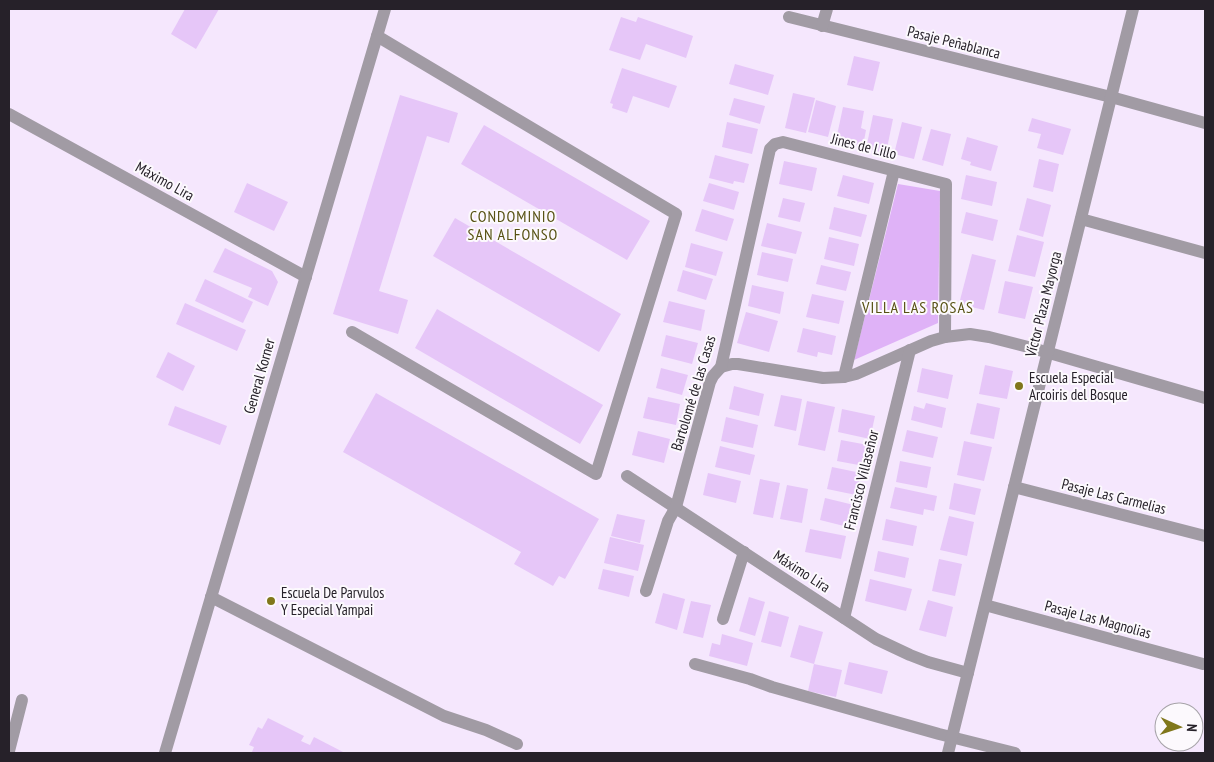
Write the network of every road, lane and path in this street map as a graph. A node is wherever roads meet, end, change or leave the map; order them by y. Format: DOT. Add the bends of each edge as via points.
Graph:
graph roads {
  1 [pos="385,9"];
  2 [pos="827,9"];
  3 [pos="1133,9"];
  4 [pos="789,17"];
  5 [pos="822,26"];
  6 [pos="377,36"];
  7 [pos="1111,97"];
  8 [pos="9,114"];
  9 [pos="1205,123"];
  10 [pos="775,144"];
  11 [pos="894,171"];
  12 [pos="1081,219"];
  13 [pos="1205,253"];
  14 [pos="306,277"];
  15 [pos="352,332"];
  16 [pos="945,337"];
  17 [pos="910,350"];
  18 [pos="1047,352"];
  19 [pos="722,367"];
  20 [pos="844,377"];
  21 [pos="1205,398"];
  22 [pos="627,476"];
  23 [pos="1014,487"];
  24 [pos="676,507"];
  25 [pos="1205,536"];
  26 [pos="744,552"];
  27 [pos="646,591"];
  28 [pos="211,597"];
  29 [pos="985,605"];
  30 [pos="844,618"];
  31 [pos="723,619"];
  32 [pos="695,664"];
  33 [pos="1203,664"];
  34 [pos="968,673"];
  35 [pos="22,700"];
  36 [pos="952,737"];
  37 [pos="517,744"];
  38 [pos="9,751"];
  39 [pos="167,753"];
  40 [pos="948,753"];
  41 [pos="1015,753"];
  1 -- 6 [label="street, General Korner"];
  2 -- 5 [label="street"];
  3 -- 7 [label="street, Víctor Plaza Mayorga"];
  4 -- 5 [label="street, Pasaje Peñablanca"];
  5 -- 7 [label="street, Pasaje Peñablanca"];
  6 -- 14 [label="street, General Korner"];
  6 -- 15 [label="street" via="676,214 596,474"];
  7 -- 9 [label="street, Pasaje Peñablanca"];
  7 -- 12 [label="street, Víctor Plaza Mayorga"];
  8 -- 14 [label="street, Máximo Lira"];
  10 -- 11 [label="street, Jines de Lillo" via="783,142"];
  10 -- 19 [label="street, Bartolomé de las Casas" via="770,149"];
  11 -- 16 [label="street, Jines de Lillo" via="946,184"];
  11 -- 20 [label="street"];
  12 -- 13 [label="street"];
  12 -- 18 [label="street, Víctor Plaza Mayorga"];
  14 -- 28 [label="street, General Korner"];
  16 -- 17 [label="street"];
  16 -- 18 [label="street" via="980,335"];
  17 -- 20 [label="street"];
  17 -- 30 [label="street, Francisco Villaseñor"];
  18 -- 21 [label="street"];
  18 -- 23 [label="street, Víctor Plaza Mayorga"];
  19 -- 20 [label="street" via="738,364 824,378"];
  19 -- 24 [label="street, Bartolomé de las Casas" via="710,382"];
  22 -- 24 [label="street, Máximo Lira"];
  23 -- 25 [label="street, Pasaje Las Carmelias"];
  23 -- 29 [label="street, Víctor Plaza Mayorga"];
  24 -- 26 [label="street, Máximo Lira"];
  24 -- 27 [label="street, Bartolomé de las Casas" via="668,521"];
  26 -- 30 [label="street, Máximo Lira"];
  26 -- 31 [label="street"];
  28 -- 37 [label="street" via="444,716"];
  28 -- 39 [label="street, General Korner"];
  29 -- 33 [label="street, Pasaje Las Magnolias"];
  29 -- 34 [label="street, Víctor Plaza Mayorga"];
  30 -- 34 [label="street, Máximo Lira" via="876,639 910,655"];
  32 -- 36 [label="street"];
  34 -- 36 [label="street, Víctor Plaza Mayorga"];
  35 -- 38 [label="street"];
  36 -- 40 [label="street, Víctor Plaza Mayorga"];
  36 -- 41 [label="street"];
}
